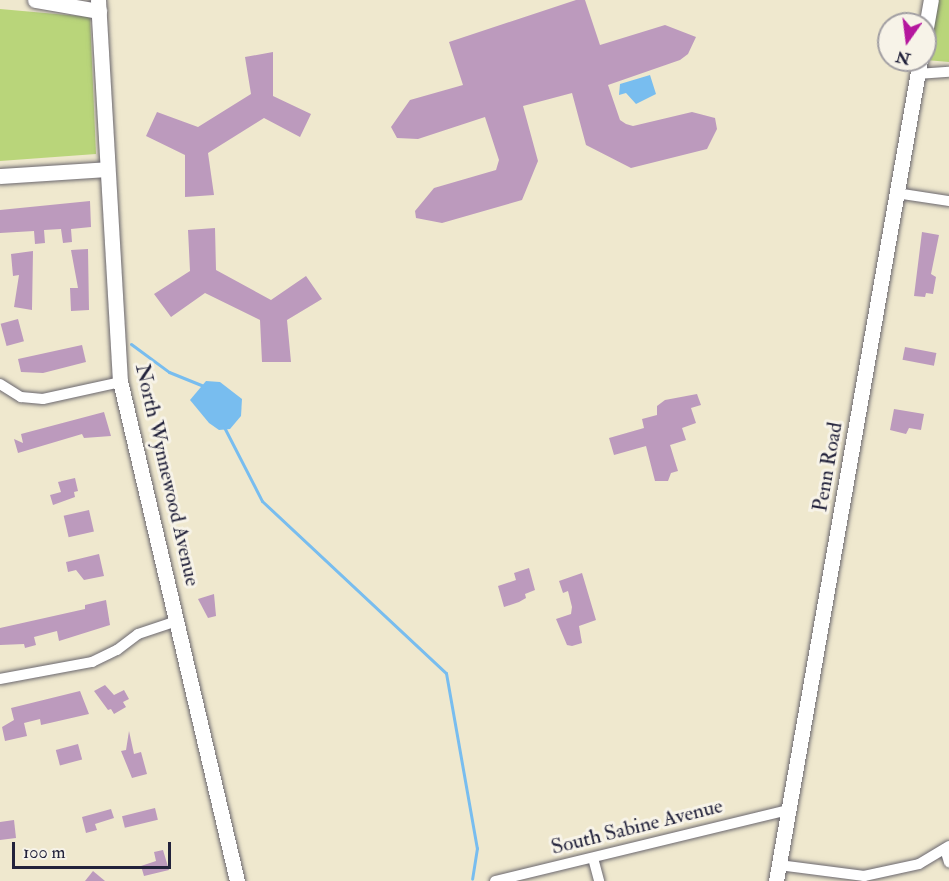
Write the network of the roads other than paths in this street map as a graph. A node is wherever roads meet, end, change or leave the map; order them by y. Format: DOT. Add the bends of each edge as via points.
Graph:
graph roads {
  1 [pos="35,0"];
  2 [pos="98,5"];
  3 [pos="917,72"];
  4 [pos="107,169"];
  5 [pos="0,176"];
  6 [pos="896,194"];
  7 [pos="949,201"];
  8 [pos="120,382"];
  9 [pos="0,384"];
  10 [pos="177,621"];
  11 [pos="0,679"];
  12 [pos="788,810"];
  13 [pos="947,848"];
  14 [pos="593,858"];
  15 [pos="949,862"];
  16 [pos="779,865"];
  17 [pos="237,881"];
  18 [pos="495,881"];
  19 [pos="599,881"];
  20 [pos="776,881"];
  1 -- 2 [label="street"];
  2 -- 4 [label="street, North Wynnewood Avenue"];
  3 -- 6 [label="street, Penn Road"];
  4 -- 5 [label="street"];
  4 -- 8 [label="street, North Wynnewood Avenue"];
  6 -- 7 [label="street"];
  6 -- 12 [label="street, Penn Road"];
  8 -- 9 [label="street" via="43,399 21,397"];
  8 -- 10 [label="street, North Wynnewood Avenue"];
  10 -- 11 [label="street" via="138,634 92,662"];
  10 -- 17 [label="street, North Wynnewood Avenue"];
  12 -- 14 [label="street, South Sabine Avenue"];
  12 -- 16 [label="street, Penn Road"];
  13 -- 15 [label="street"];
  13 -- 16 [label="street" via="919,864 864,876"];
  14 -- 18 [label="street, South Sabine Avenue"];
  14 -- 19 [label="street"];
  16 -- 20 [label="street, Penn Road"];
}
